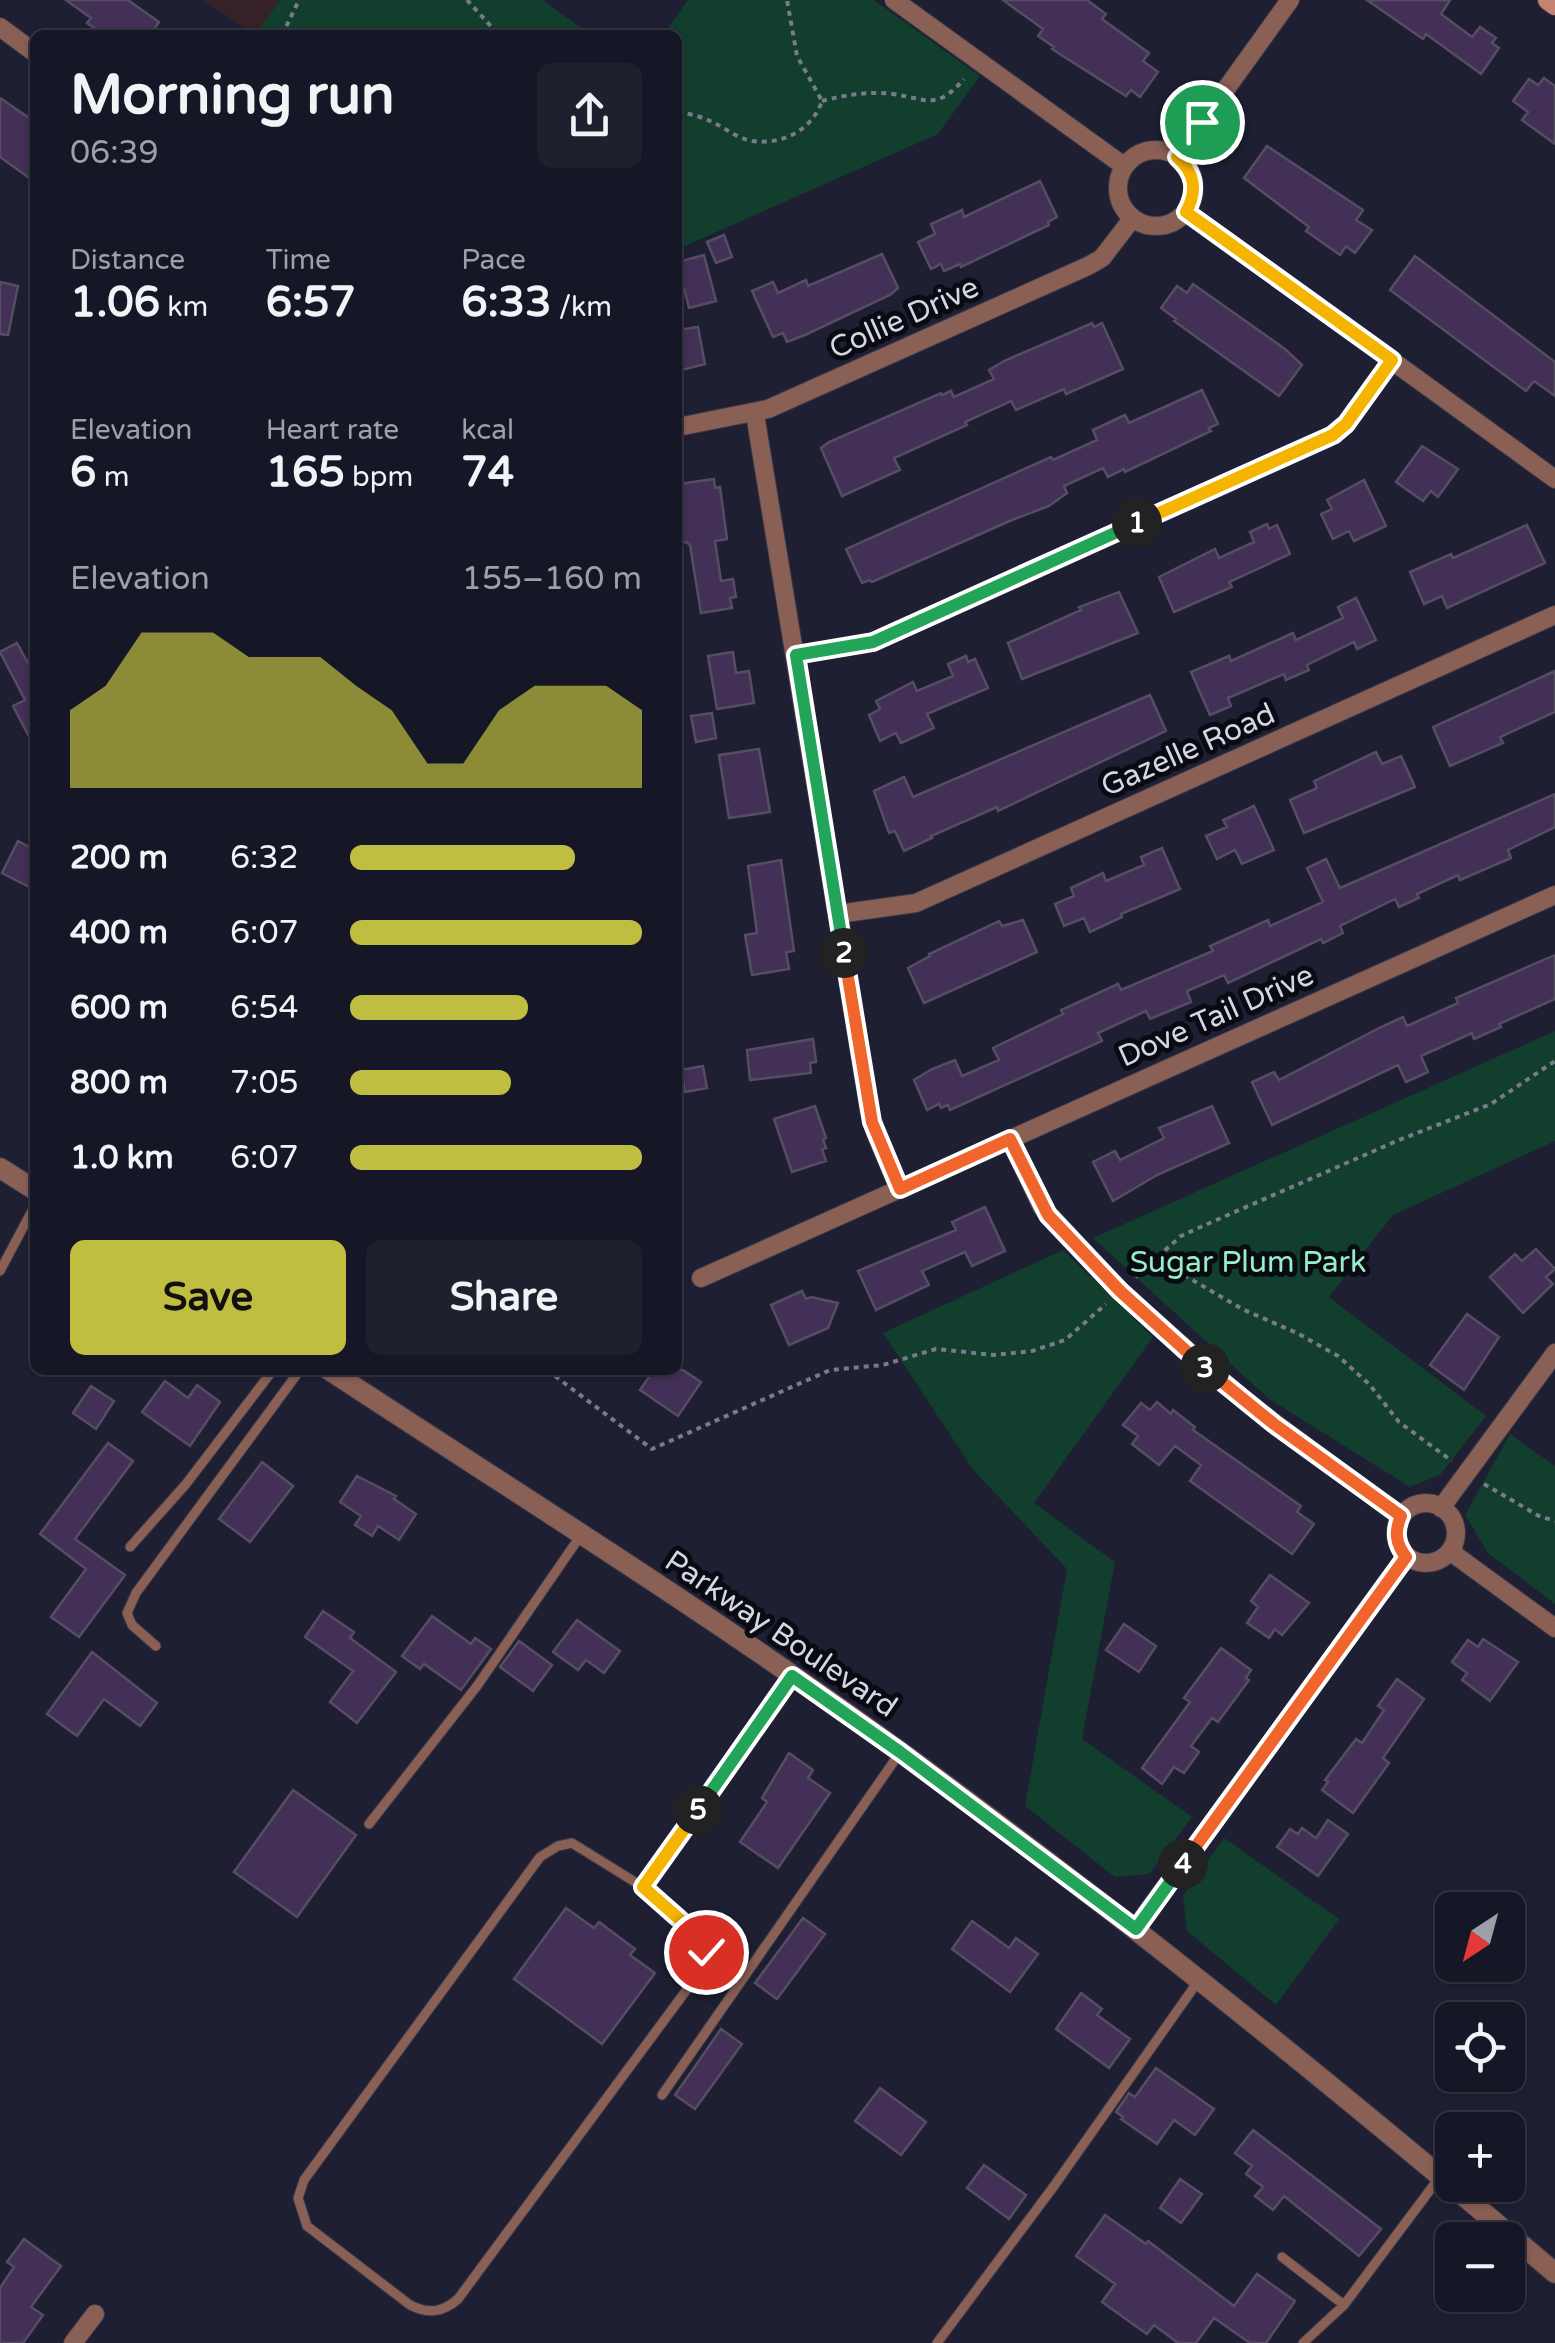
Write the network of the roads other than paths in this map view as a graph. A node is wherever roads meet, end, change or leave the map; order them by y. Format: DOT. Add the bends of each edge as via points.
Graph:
graph roads {
  1 [pos="894,0"];
  2 [pos="1290,0"];
  3 [pos="1548,0"];
  4 [pos="1555,5"];
  5 [pos="0,27"];
  6 [pos="30,49"];
  7 [pos="1177,157"];
  8 [pos="1124,166"];
  9 [pos="1186,212"];
  10 [pos="1132,219"];
  11 [pos="1392,360"];
  12 [pos="754,414"];
  13 [pos="682,426"];
  14 [pos="1555,478"];
  15 [pos="1555,616"];
  16 [pos="796,655"];
  17 [pos="1555,894"];
  18 [pos="838,914"];
  19 [pos="1010,1139"];
  20 [pos="0,1168"];
  21 [pos="30,1187"];
  22 [pos="900,1189"];
  23 [pos="30,1214"];
  24 [pos="0,1271"];
  25 [pos="700,1278"];
  26 [pos="1555,1352"];
  27 [pos="269,1375"];
  28 [pos="296,1375"];
  29 [pos="337,1375"];
  30 [pos="1441,1508"];
  31 [pos="1401,1516"];
  32 [pos="581,1535"];
  33 [pos="130,1547"];
  34 [pos="1451,1552"];
  35 [pos="1406,1557"];
  36 [pos="1555,1628"];
  37 [pos="156,1646"];
  38 [pos="792,1676"];
  39 [pos="900,1752"];
  40 [pos="369,1824"];
  41 [pos="643,1887"];
  42 [pos="1136,1929"];
  43 [pos="1199,1980"];
  44 [pos="662,2096"];
  45 [pos="1435,2172"];
  46 [pos="1435,2183"];
  47 [pos="1471,2202"];
  48 [pos="1282,2257"];
  49 [pos="1555,2273"];
  50 [pos="1344,2306"];
  51 [pos="94,2314"];
  52 [pos="74,2343"];
  53 [pos="937,2343"];
  54 [pos="1303,2343"];
  1 -- 8 [label="street"];
  2 -- 7 [label="street"];
  3 -- 4 [label="main road"];
  5 -- 6 [label="street"];
  7 -- 8 [label="street" via="1144,152"];
  7 -- 9 [label="street" via="1193,178"];
  8 -- 10 [label="street" via="1117,188"];
  9 -- 10 [label="street" via="1166,226"];
  9 -- 11 [label="street"];
  10 -- 12 [label="street, Collie Drive" via="1088,266"];
  11 -- 14 [label="street"];
  11 -- 16 [label="street" via="1346,424 1327,438 873,642"];
  12 -- 13 [label="street, Collie Drive"];
  12 -- 16 [label="street"];
  15 -- 18 [label="street, Gazelle Road" via="916,902"];
  16 -- 18 [label="street"];
  17 -- 19 [label="street, Dove Tail Drive"];
  18 -- 22 [label="street" via="872,1122"];
  19 -- 22 [label="street, Dove Tail Drive"];
  19 -- 31 [label="street" via="1048,1215 1120,1291 1245,1401"];
  20 -- 21 [label="street"];
  22 -- 25 [label="street, Dove Tail Drive"];
  23 -- 24 [label="lane"];
  26 -- 30 [label="street"];
  27 -- 33 [label="lane"];
  28 -- 37 [label="lane" via="136,1593 128,1612 132,1626"];
  29 -- 32 [label="street, Parkway Boulevard"];
  30 -- 31 [label="street" via="1424,1502"];
  30 -- 34 [label="street" via="1456,1524"];
  31 -- 35 [label="street" via="1397,1542"];
  32 -- 38 [label="street, Parkway Boulevard"];
  32 -- 40 [label="lane" via="477,1686"];
  34 -- 35 [label="street" via="1433,1563"];
  34 -- 36 [label="street"];
  35 -- 42 [label="street"];
  38 -- 39 [label="street, Parkway Boulevard"];
  38 -- 41 [label="lane"];
  39 -- 42 [label="street, Parkway Boulevard"];
  39 -- 44 [label="lane"];
  41 -- 41 [label="lane" via="694,1932 706,1952 704,1965 458,2299 440,2311 420,2310 306,2226 298,2198 304,2180 540,1857 572,1844"];
  42 -- 43 [label="street, Parkway Boulevard"];
  43 -- 45 [label="street, Parkway Boulevard"];
  43 -- 53 [label="lane"];
  46 -- 50 [label="lane"];
  47 -- 49 [label="street, Parkway Boulevard"];
  48 -- 50 [label="lane"];
  50 -- 54 [label="lane"];
  51 -- 52 [label="street"];
}
